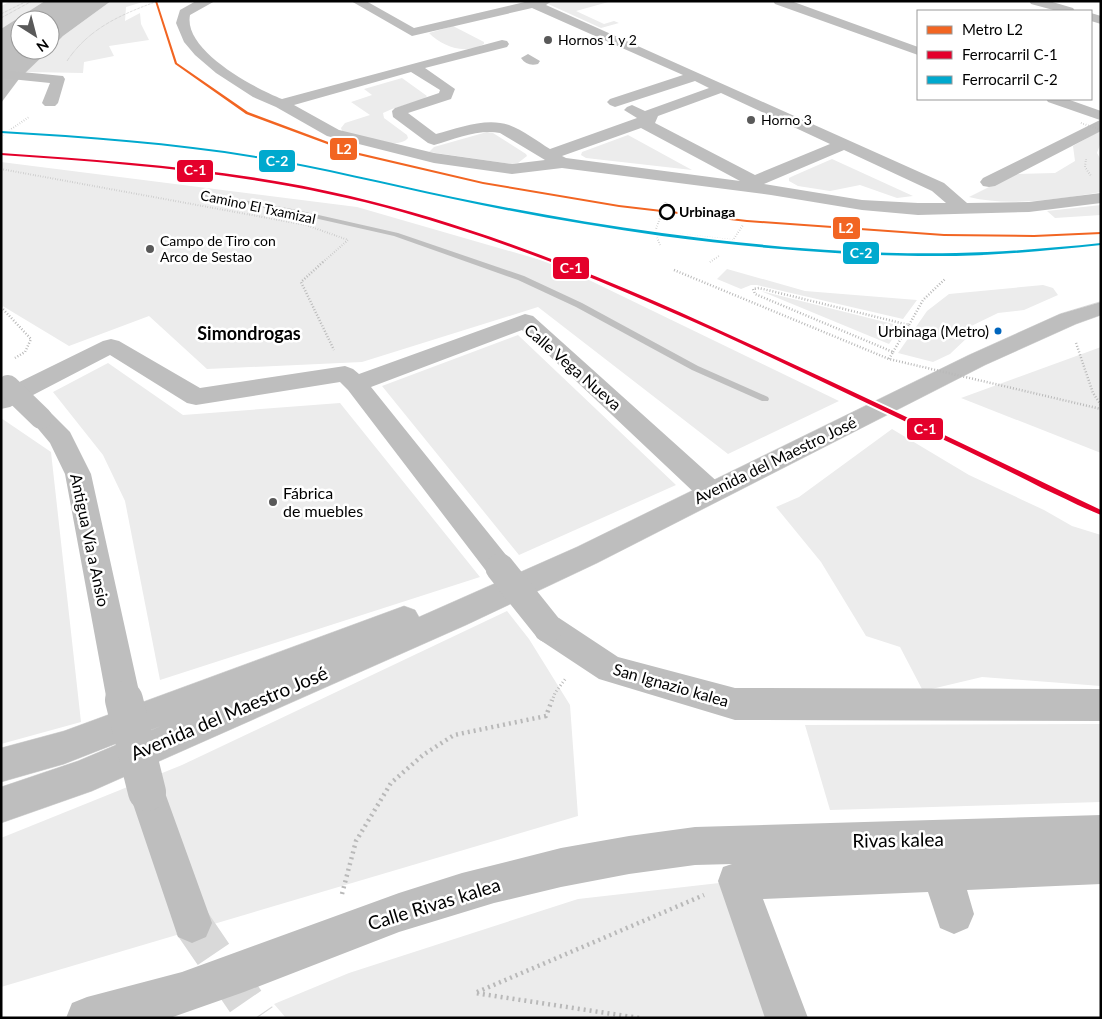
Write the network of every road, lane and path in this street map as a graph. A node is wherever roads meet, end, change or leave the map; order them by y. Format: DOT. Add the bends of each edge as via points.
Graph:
graph roads {
  1 [pos="27,1"];
  2 [pos="32,1"];
  3 [pos="158,1"];
  4 [pos="209,1"];
  5 [pos="358,1"];
  6 [pos="779,1"];
  7 [pos="1035,1"];
  8 [pos="540,3"];
  9 [pos="16,6"];
  10 [pos="22,7"];
  11 [pos="1066,10"];
  12 [pos="1,14"];
  13 [pos="1,18"];
  14 [pos="459,21"];
  15 [pos="412,32"];
  16 [pos="502,44"];
  17 [pos="917,51"];
  18 [pos="453,57"];
  19 [pos="528,57"];
  20 [pos="66,64"];
  21 [pos="413,67"];
  22 [pos="1,74"];
  23 [pos="696,76"];
  24 [pos="722,88"];
  25 [pos="1056,100"];
  26 [pos="50,102"];
  27 [pos="281,104"];
  28 [pos="1101,116"];
  29 [pos="646,120"];
  30 [pos="1081,123"];
  31 [pos="1101,125"];
  32 [pos="1101,130"];
  33 [pos="426,135"];
  34 [pos="1,136"];
  35 [pos="844,144"];
  36 [pos="405,151"];
  37 [pos="1088,154"];
  38 [pos="555,159"];
  39 [pos="714,160"];
  40 [pos="1,169"];
  41 [pos="1095,178"];
  42 [pos="695,179"];
  43 [pos="755,182"];
  44 [pos="989,182"];
  45 [pos="771,190"];
  46 [pos="668,195"];
  47 [pos="1101,198"];
  48 [pos="962,208"];
  49 [pos="661,216"];
  50 [pos="668,217"];
  51 [pos="743,225"];
  52 [pos="655,232"];
  53 [pos="660,245"];
  54 [pos="719,256"];
  55 [pos="710,262"];
  56 [pos="674,270"];
  57 [pos="945,279"];
  58 [pos="1,308"];
  59 [pos="1101,308"];
  60 [pos="909,325"];
  61 [pos="1076,340"];
  62 [pos="893,352"];
  63 [pos="890,359"];
  64 [pos="351,379"];
  65 [pos="5,382"];
  66 [pos="1101,405"];
  67 [pos="1101,409"];
  68 [pos="711,492"];
  69 [pos="451,610"];
  70 [pos="584,653"];
  71 [pos="1101,705"];
  72 [pos="1,764"];
  73 [pos="1,804"];
  74 [pos="1101,834"];
  75 [pos="695,846"];
  76 [pos="937,856"];
  77 [pos="1101,865"];
  78 [pos="737,881"];
  79 [pos="954,914"];
  80 [pos="192,923"];
  81 [pos="330,937"];
  82 [pos="181,994"];
  83 [pos="87,1018"];
  84 [pos="135,1018"];
  85 [pos="639,1018"];
  86 [pos="787,1018"];
  1 -- 9 [label="path"];
  2 -- 10 [label="path"];
  3 -- 20 [label="path" via="122,13 72,52"];
  4 -- 27 [label="street" via="184,13 182,23 192,44 222,71 263,98"];
  5 -- 15 [label="street"];
  6 -- 17 [label="street"];
  7 -- 11 [label="street"];
  8 -- 14 [label="street"];
  8 -- 23 [label="street"];
  9 -- 10 [label="path"];
  9 -- 12 [label="path"];
  10 -- 13 [label="path"];
  14 -- 15 [label="street"];
  14 -- 16 [label="street"];
  15 -- 18 [label="street"];
  16 -- 18 [label="street"];
  16 -- 19 [label="street"];
  18 -- 21 [label="street"];
  21 -- 27 [label="street"];
  21 -- 33 [label="street" via="448,90 446,96 400,111 401,117"];
  22 -- 26 [label="street" via="58,79"];
  23 -- 24 [label="street"];
  23 -- 29 [label="street" via="615,102"];
  24 -- 29 [label="street" via="650,114"];
  24 -- 35 [label="street"];
  25 -- 28 [label="street"];
  26 -- 34 [label="path"];
  27 -- 36 [label="street" via="334,134"];
  29 -- 38 [label="street"];
  29 -- 39 [label="street"];
  30 -- 32 [label="path, bridge"];
  31 -- 44 [label="street"];
  33 -- 36 [label="street"];
  33 -- 38 [label="street" via="434,140 478,128 498,127"];
  35 -- 43 [label="street"];
  35 -- 48 [label="street" via="938,187"];
  36 -- 38 [label="street" via="512,169"];
  37 -- 41 [label="path" via="1085,167"];
  38 -- 42 [label="street"];
  39 -- 42 [label="street" via="714,170"];
  39 -- 43 [label="street"];
  40 -- 64 [label="path, Camino El Txamizal" via="306,225 348,240 301,282"];
  42 -- 45 [label="street"];
  43 -- 45 [label="street"];
  45 -- 48 [label="street" via="862,205"];
  46 -- 49 [label="path"];
  47 -- 48 [label="street" via="1029,207"];
  49 -- 50 [label="path"];
  49 -- 52 [label="path"];
  51 -- 52 [label="path" via="733,240"];
  52 -- 53 [label="path"];
  54 -- 55 [label="path"];
  56 -- 63 [label="path, bridge"];
  57 -- 60 [label="path" via="923,300"];
  58 -- 65 [label="path" via="31,339"];
  59 -- 68 [label="street, Avenida del Maestro José" via="1068,319 976,360"];
  60 -- 62 [label="path"];
  60 -- 62 [label="path" via="759,288 753,290 755,294"];
  61 -- 66 [label="path" via="1093,393"];
  62 -- 63 [label="path"];
  63 -- 67 [label="path, bridge"];
  64 -- 65 [label="street, Calle Vega Nueva" via="196,397 111,346"];
  64 -- 68 [label="street, Calle Vega Nueva" via="525,320"];
  64 -- 70 [label="street, San Ignazio kalea, bridge" via="548,628"];
  65 -- 80 [label="street, Antigua Vía a Ansio, bridge" via="61,438 78,474 146,792"];
  68 -- 69 [label="street, Avenida del Maestro José" via="587,555"];
  69 -- 72 [label="street, Avenida del Maestro José" via="254,674 74,743 24,760"];
  69 -- 73 [label="street, Avenida del Maestro José" via="79,778"];
  70 -- 71 [label="street, San Ignazio kalea" via="610,669 735,704"];
  70 -- 81 [label="path" via="555,693 546,716 454,735 423,755 391,783 356,841"];
  74 -- 76 [label="street, Rivas kalea"];
  75 -- 76 [label="street, Rivas kalea"];
  75 -- 81 [label="street, Calle Rivas kalea" via="635,853 526,876 431,902"];
  76 -- 77 [label="street"];
  76 -- 78 [label="street"];
  76 -- 79 [label="street"];
  78 -- 85 [label="path" via="476,993"];
  78 -- 86 [label="street"];
  81 -- 82 [label="street, Calle Rivas kalea"];
  82 -- 83 [label="street, Calle Rivas kalea"];
  82 -- 84 [label="street, Calle Rivas kalea"];
}
